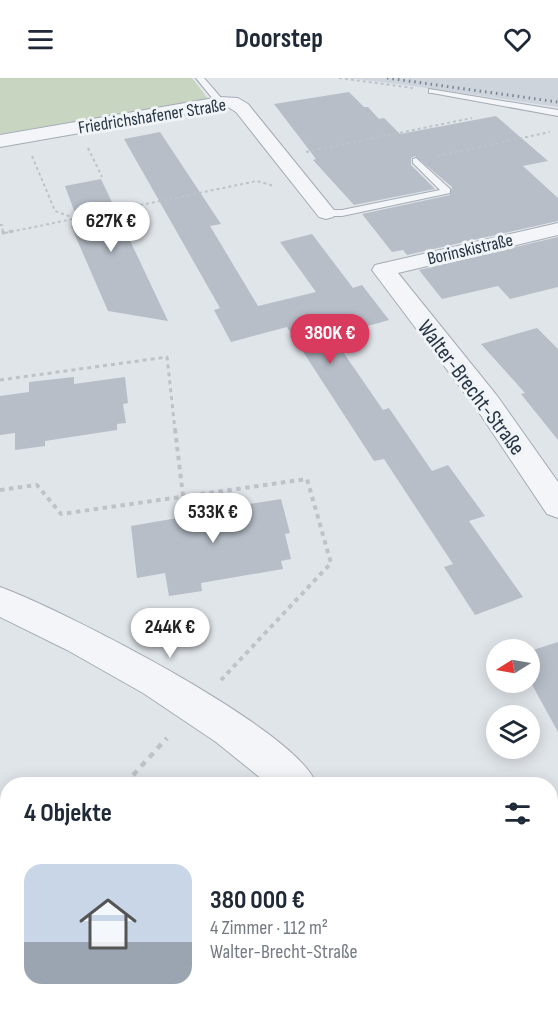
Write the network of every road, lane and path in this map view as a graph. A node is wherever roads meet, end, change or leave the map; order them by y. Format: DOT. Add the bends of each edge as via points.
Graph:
graph roads {
  1 [pos="200,78"];
  2 [pos="339,78"];
  3 [pos="432,91"];
  4 [pos="220,102"];
  5 [pos="558,113"];
  6 [pos="477,118"];
  7 [pos="78,127"];
  8 [pos="558,130"];
  9 [pos="0,141"];
  10 [pos="305,153"];
  11 [pos="31,154"];
  12 [pos="416,160"];
  13 [pos="102,177"];
  14 [pos="276,187"];
  15 [pos="326,213"];
  16 [pos="75,218"];
  17 [pos="0,225"];
  18 [pos="558,229"];
  19 [pos="383,270"];
  20 [pos="0,380"];
  21 [pos="0,490"];
  22 [pos="183,496"];
  23 [pos="558,506"];
  24 [pos="0,601"];
  25 [pos="221,680"];
  26 [pos="167,738"];
  27 [pos="131,777"];
  28 [pos="289,777"];
  1 -- 4 [label="lane"];
  2 -- 3 [label="path"];
  3 -- 5 [label="lane"];
  4 -- 7 [label="street, Friedrichshafener Straße"];
  4 -- 15 [label="street, Friedrichshafener Straße" via="232,102 242,108"];
  6 -- 10 [label="path"];
  7 -- 9 [label="street, Friedrichshafener Straße"];
  7 -- 13 [label="path"];
  8 -- 12 [label="path"];
  11 -- 16 [label="path" via="55,211"];
  12 -- 15 [label="lane" via="447,191"];
  14 -- 16 [label="path" via="257,181"];
  16 -- 17 [label="path" via="3,233"];
  18 -- 19 [label="street, Borinskistraße"];
  19 -- 23 [label="street, Walter-Brecht-Straße" via="488,404"];
  20 -- 22 [label="path" via="167,357"];
  21 -- 22 [label="path" via="37,485 61,514"];
  22 -- 25 [label="path" via="307,479 331,563"];
  24 -- 28 [label="street" via="121,660 196,707"];
  26 -- 27 [label="path"];
}
